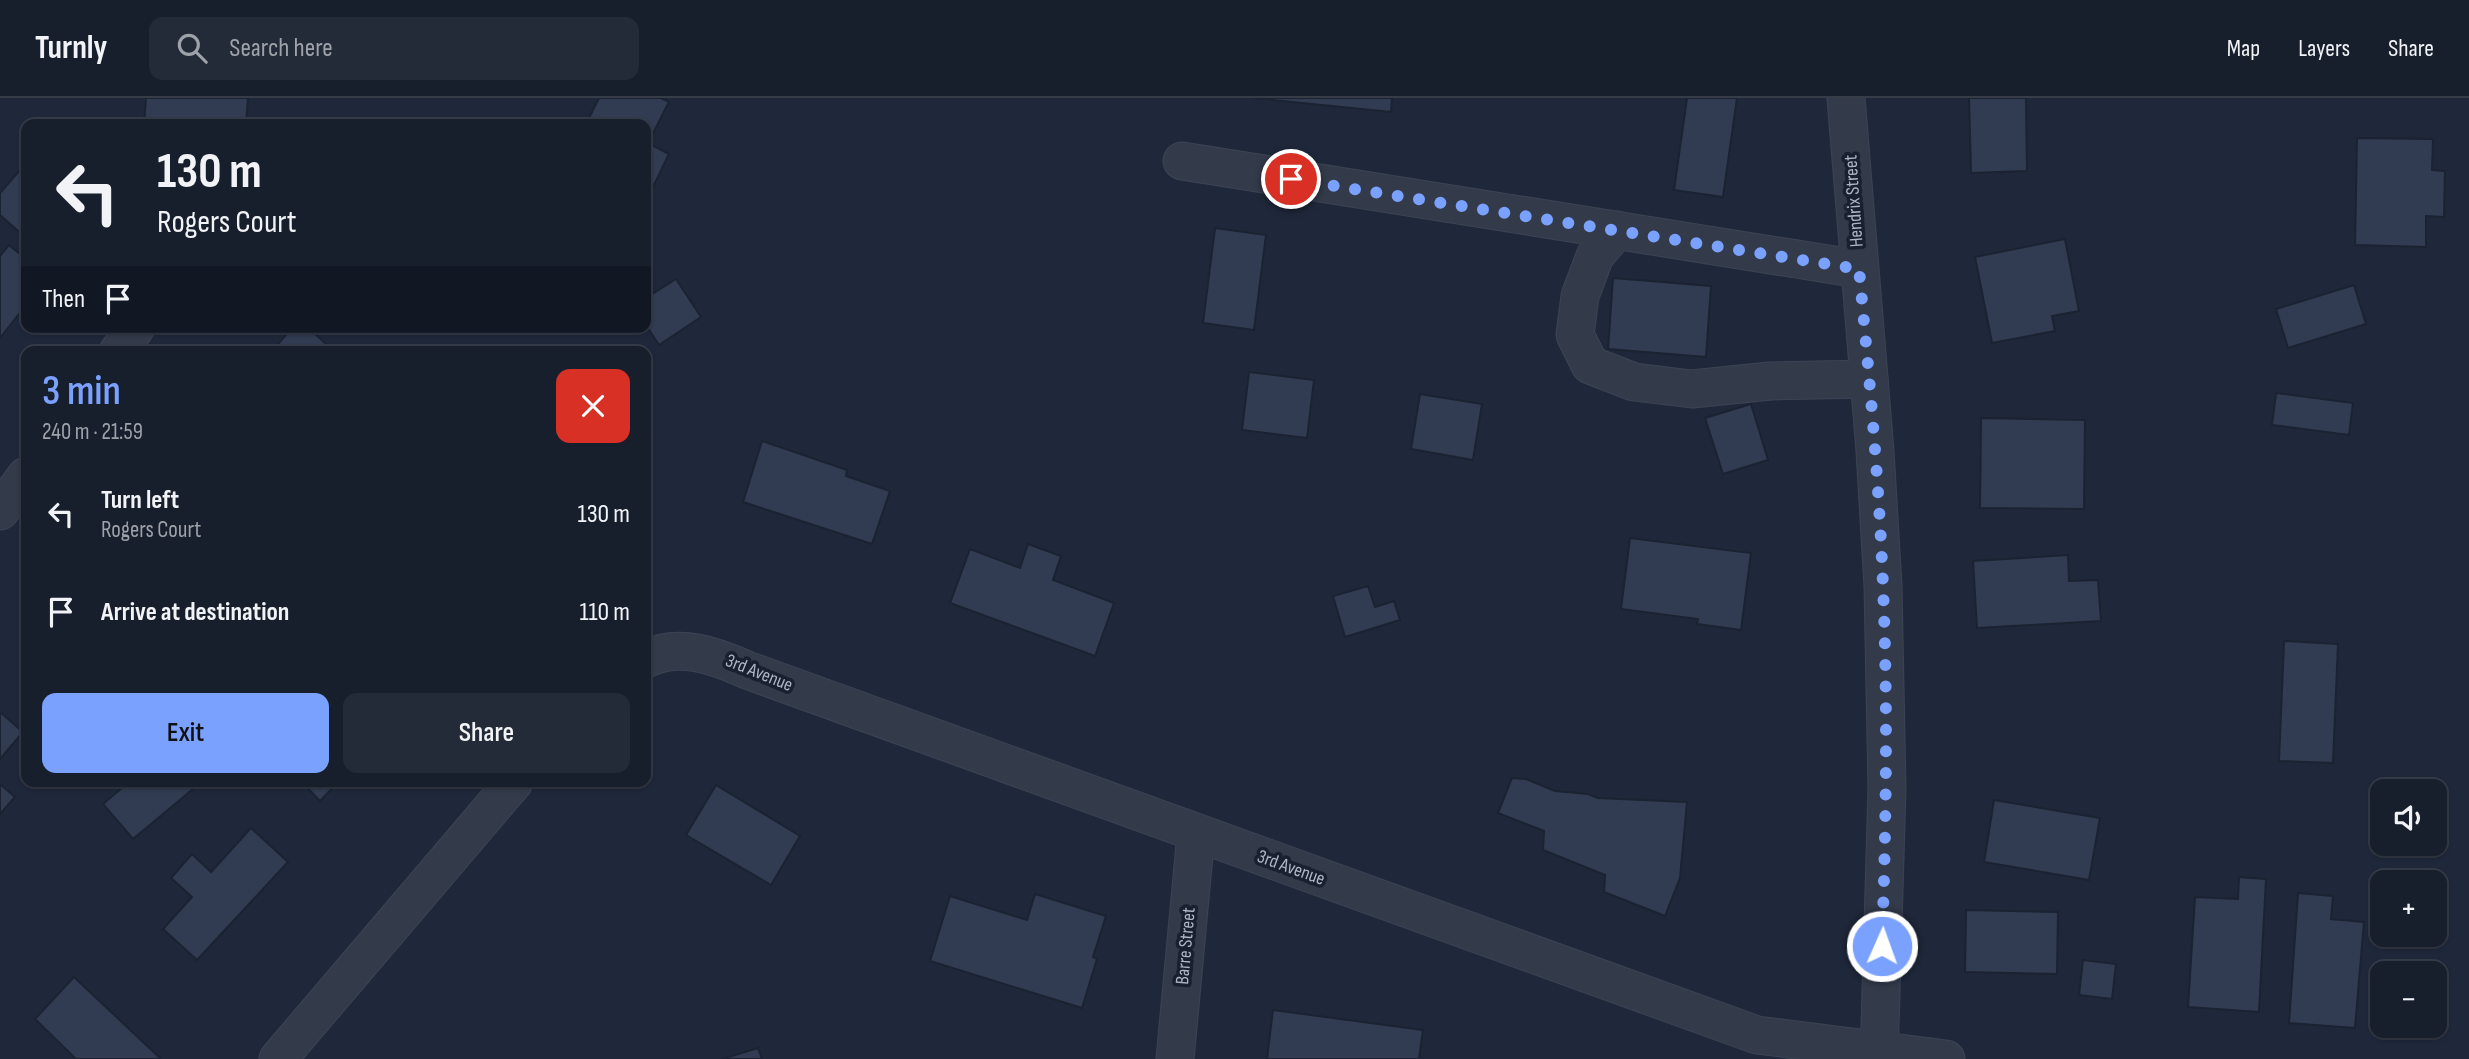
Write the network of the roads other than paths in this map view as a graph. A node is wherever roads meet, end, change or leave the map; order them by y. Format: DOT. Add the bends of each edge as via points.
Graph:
graph roads {
  1 [pos="1846,98"];
  2 [pos="1182,161"];
  3 [pos="1617,230"];
  4 [pos="1859,269"];
  5 [pos="1869,379"];
  6 [pos="21,483"];
  7 [pos="0,511"];
  8 [pos="651,658"];
  9 [pos="510,787"];
  10 [pos="1196,834"];
  11 [pos="1879,1055"];
  12 [pos="278,1059"];
  13 [pos="1175,1059"];
  14 [pos="1946,1059"];
  1 -- 4 [label="street, Hendrix Street"];
  2 -- 3 [label="street"];
  3 -- 4 [label="street"];
  3 -- 5 [label="street" via="1595,256 1580,296 1575,335 1590,365 1634,382 1692,389 1770,381"];
  4 -- 5 [label="street, Hendrix Street"];
  5 -- 11 [label="street, Hendrix Street" via="1883,586 1887,789"];
  6 -- 7 [label="street"];
  8 -- 10 [label="street, 3rd Avenue" via="683,651 716,656"];
  9 -- 12 [label="street"];
  10 -- 11 [label="street, 3rd Avenue" via="1757,1035"];
  10 -- 13 [label="street, Barre Street"];
  11 -- 14 [label="street, 3rd Avenue"];
}
